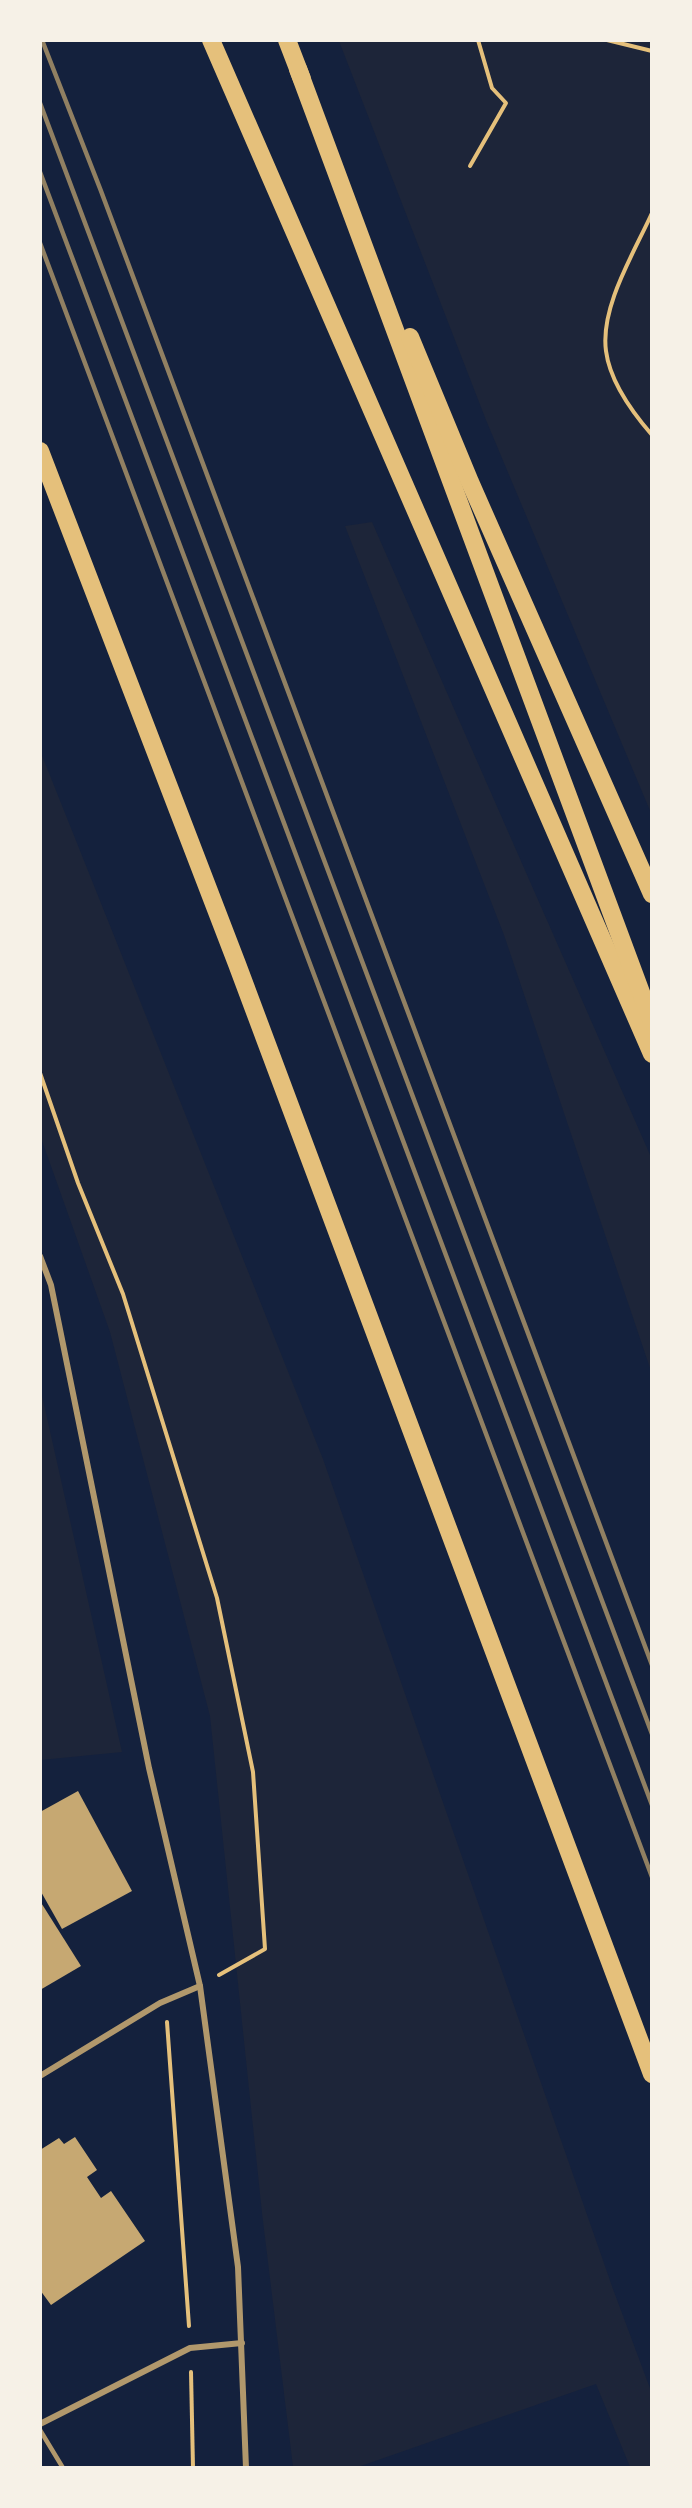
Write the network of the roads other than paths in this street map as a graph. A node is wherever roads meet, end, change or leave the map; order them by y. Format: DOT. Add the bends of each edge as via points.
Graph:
graph roads {
  1 [pos="211,40"];
  2 [pos="287,40"];
  3 [pos="298,69"];
  4 [pos="40,451"];
  5 [pos="651,894"];
  6 [pos="651,1022"];
  7 [pos="651,1054"];
  8 [pos="40,1256"];
  9 [pos="200,1986"];
  10 [pos="651,2074"];
  11 [pos="40,2076"];
  12 [pos="242,2343"];
  13 [pos="40,2424"];
  14 [pos="40,2430"];
  15 [pos="63,2468"];
  16 [pos="246,2468"];
  1 -- 7 [label="highway"];
  2 -- 3 [label="highway"];
  3 -- 5 [label="highway" via="470,482"];
  3 -- 6 [label="highway"];
  4 -- 10 [label="highway" via="237,964"];
  8 -- 9 [label="street" via="51,1286 149,1768"];
  9 -- 11 [label="street" via="160,2003"];
  9 -- 12 [label="street" via="238,2267"];
  12 -- 13 [label="street" via="190,2348"];
  12 -- 16 [label="street"];
  14 -- 15 [label="lane"];
}
